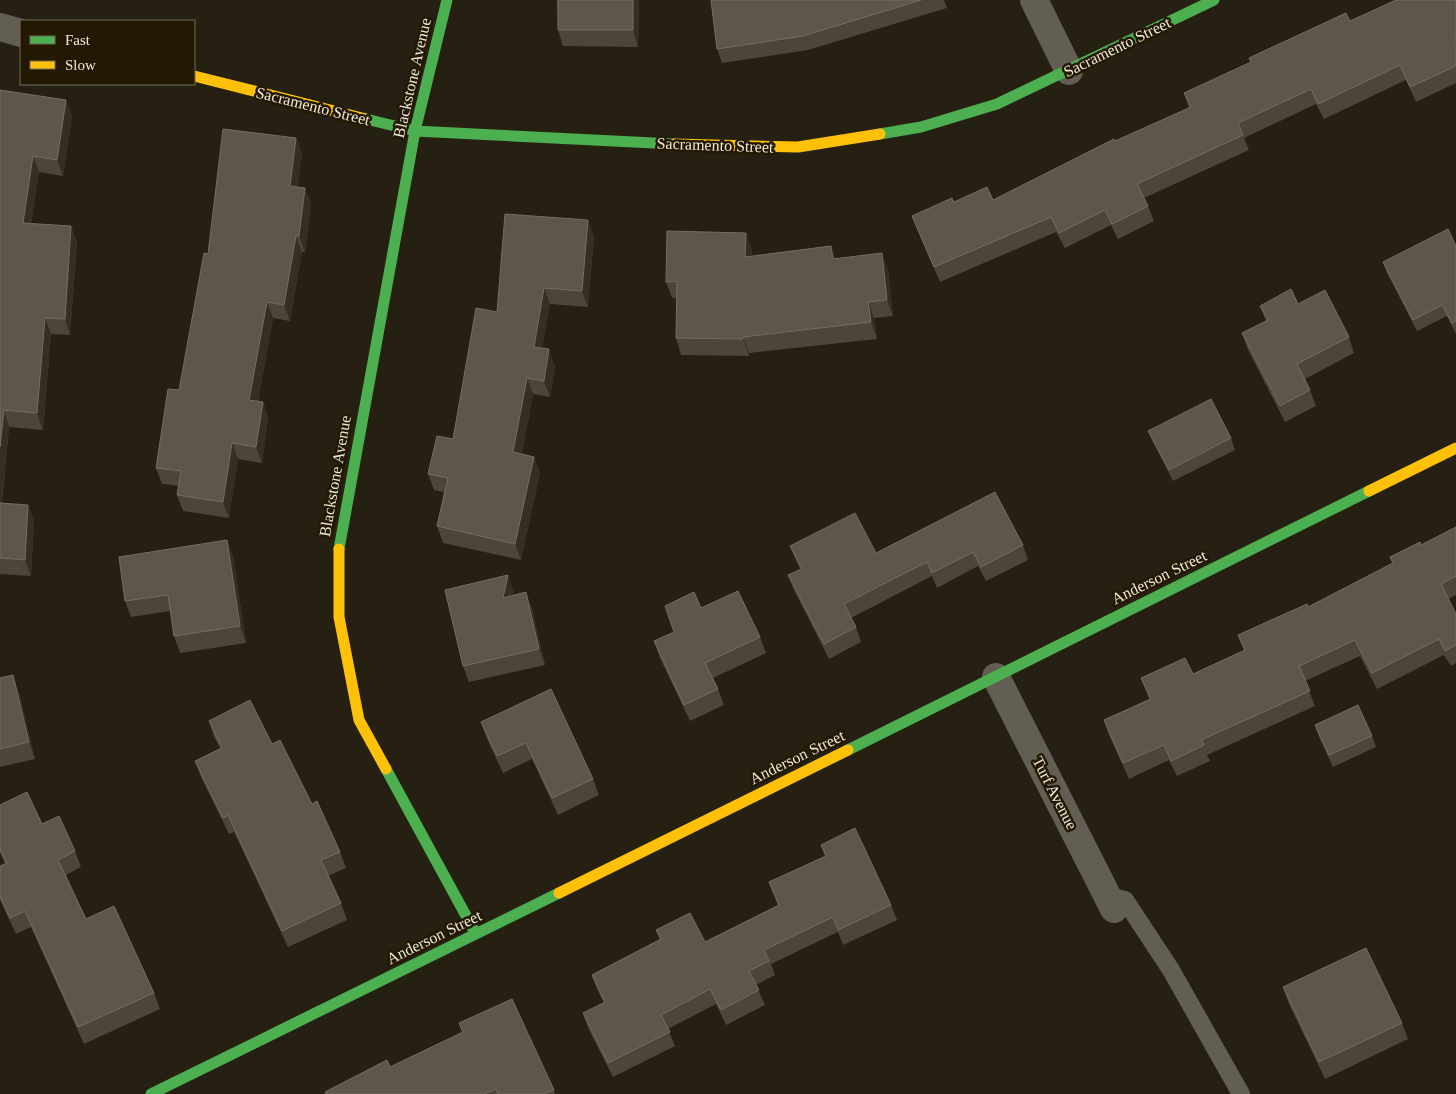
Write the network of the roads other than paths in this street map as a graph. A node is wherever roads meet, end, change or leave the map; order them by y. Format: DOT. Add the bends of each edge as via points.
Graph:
graph roads {
  1 [pos="447,0"];
  2 [pos="1034,0"];
  3 [pos="1214,0"];
  4 [pos="0,28"];
  5 [pos="20,33"];
  6 [pos="1069,71"];
  7 [pos="195,76"];
  8 [pos="415,131"];
  9 [pos="1456,448"];
  10 [pos="996,677"];
  11 [pos="1110,902"];
  12 [pos="476,934"];
  13 [pos="151,1094"];
  14 [pos="1241,1094"];
  1 -- 8 [label="street, Blackstone Avenue"];
  2 -- 6 [label="street"];
  3 -- 6 [label="street, Sacramento Street"];
  4 -- 5 [label="street"];
  6 -- 8 [label="street, Sacramento Street" via="997,104 921,127 798,147"];
  7 -- 8 [label="street, Sacramento Street"];
  8 -- 12 [label="street, Blackstone Avenue" via="339,543 339,617 359,720"];
  9 -- 10 [label="street, Anderson Street"];
  10 -- 11 [label="street, Turf Avenue"];
  10 -- 12 [label="street, Anderson Street"];
  11 -- 14 [label="lane" via="1125,900 1171,970"];
  12 -- 13 [label="street, Anderson Street"];
}
